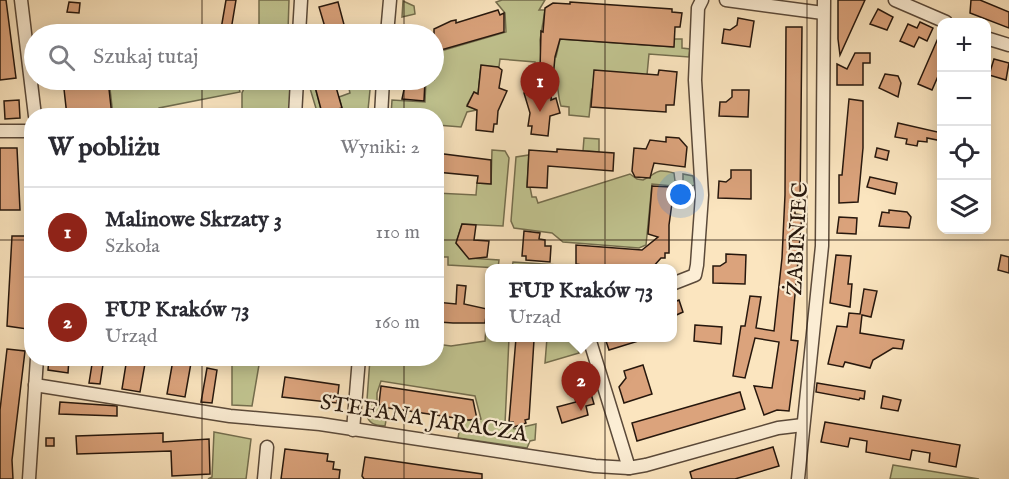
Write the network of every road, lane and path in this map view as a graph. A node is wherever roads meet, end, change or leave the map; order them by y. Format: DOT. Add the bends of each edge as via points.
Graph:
graph roads {
  1 [pos="21,0"];
  2 [pos="301,0"];
  3 [pos="390,0"];
  4 [pos="702,0"];
  5 [pos="726,0"];
  6 [pos="824,0"];
  7 [pos="895,0"];
  8 [pos="823,13"];
  9 [pos="937,18"];
  10 [pos="300,24"];
  11 [pos="388,24"];
  12 [pos="24,25"];
  13 [pos="991,39"];
  14 [pos="1009,45"];
  15 [pos="32,90"];
  16 [pos="296,90"];
  17 [pos="382,90"];
  18 [pos="34,108"];
  19 [pos="295,108"];
  20 [pos="381,108"];
  21 [pos="0,131"];
  22 [pos="24,131"];
  23 [pos="677,282"];
  24 [pos="590,342"];
  25 [pos="36,366"];
  26 [pos="358,366"];
  27 [pos="35,385"];
  28 [pos="803,425"];
  29 [pos="353,430"];
  30 [pos="267,447"];
  31 [pos="629,468"];
  32 [pos="29,479"];
  33 [pos="264,479"];
  34 [pos="798,479"];
  1 -- 12 [label="street"];
  2 -- 10 [label="street"];
  3 -- 11 [label="street"];
  4 -- 23 [label="street" via="698,8 695,80 702,195 697,265 695,275"];
  5 -- 8 [label="street"];
  6 -- 8 [label="street, ŻABINIEC"];
  7 -- 9 [label="street"];
  8 -- 28 [label="street, ŻABINIEC" via="822,237"];
  13 -- 14 [label="street"];
  15 -- 18 [label="street"];
  16 -- 19 [label="street"];
  17 -- 20 [label="street"];
  21 -- 22 [label="street"];
  24 -- 31 [label="street"];
  25 -- 27 [label="street"];
  26 -- 29 [label="street"];
  27 -- 29 [label="street, STEFANA JARACZA" via="230,416"];
  27 -- 32 [label="street"];
  28 -- 31 [label="street, STEFANA JARACZA" via="778,428"];
  28 -- 34 [label="street, ŻABINIEC"];
  29 -- 31 [label="street, STEFANA JARACZA"];
  30 -- 33 [label="street"];
}
